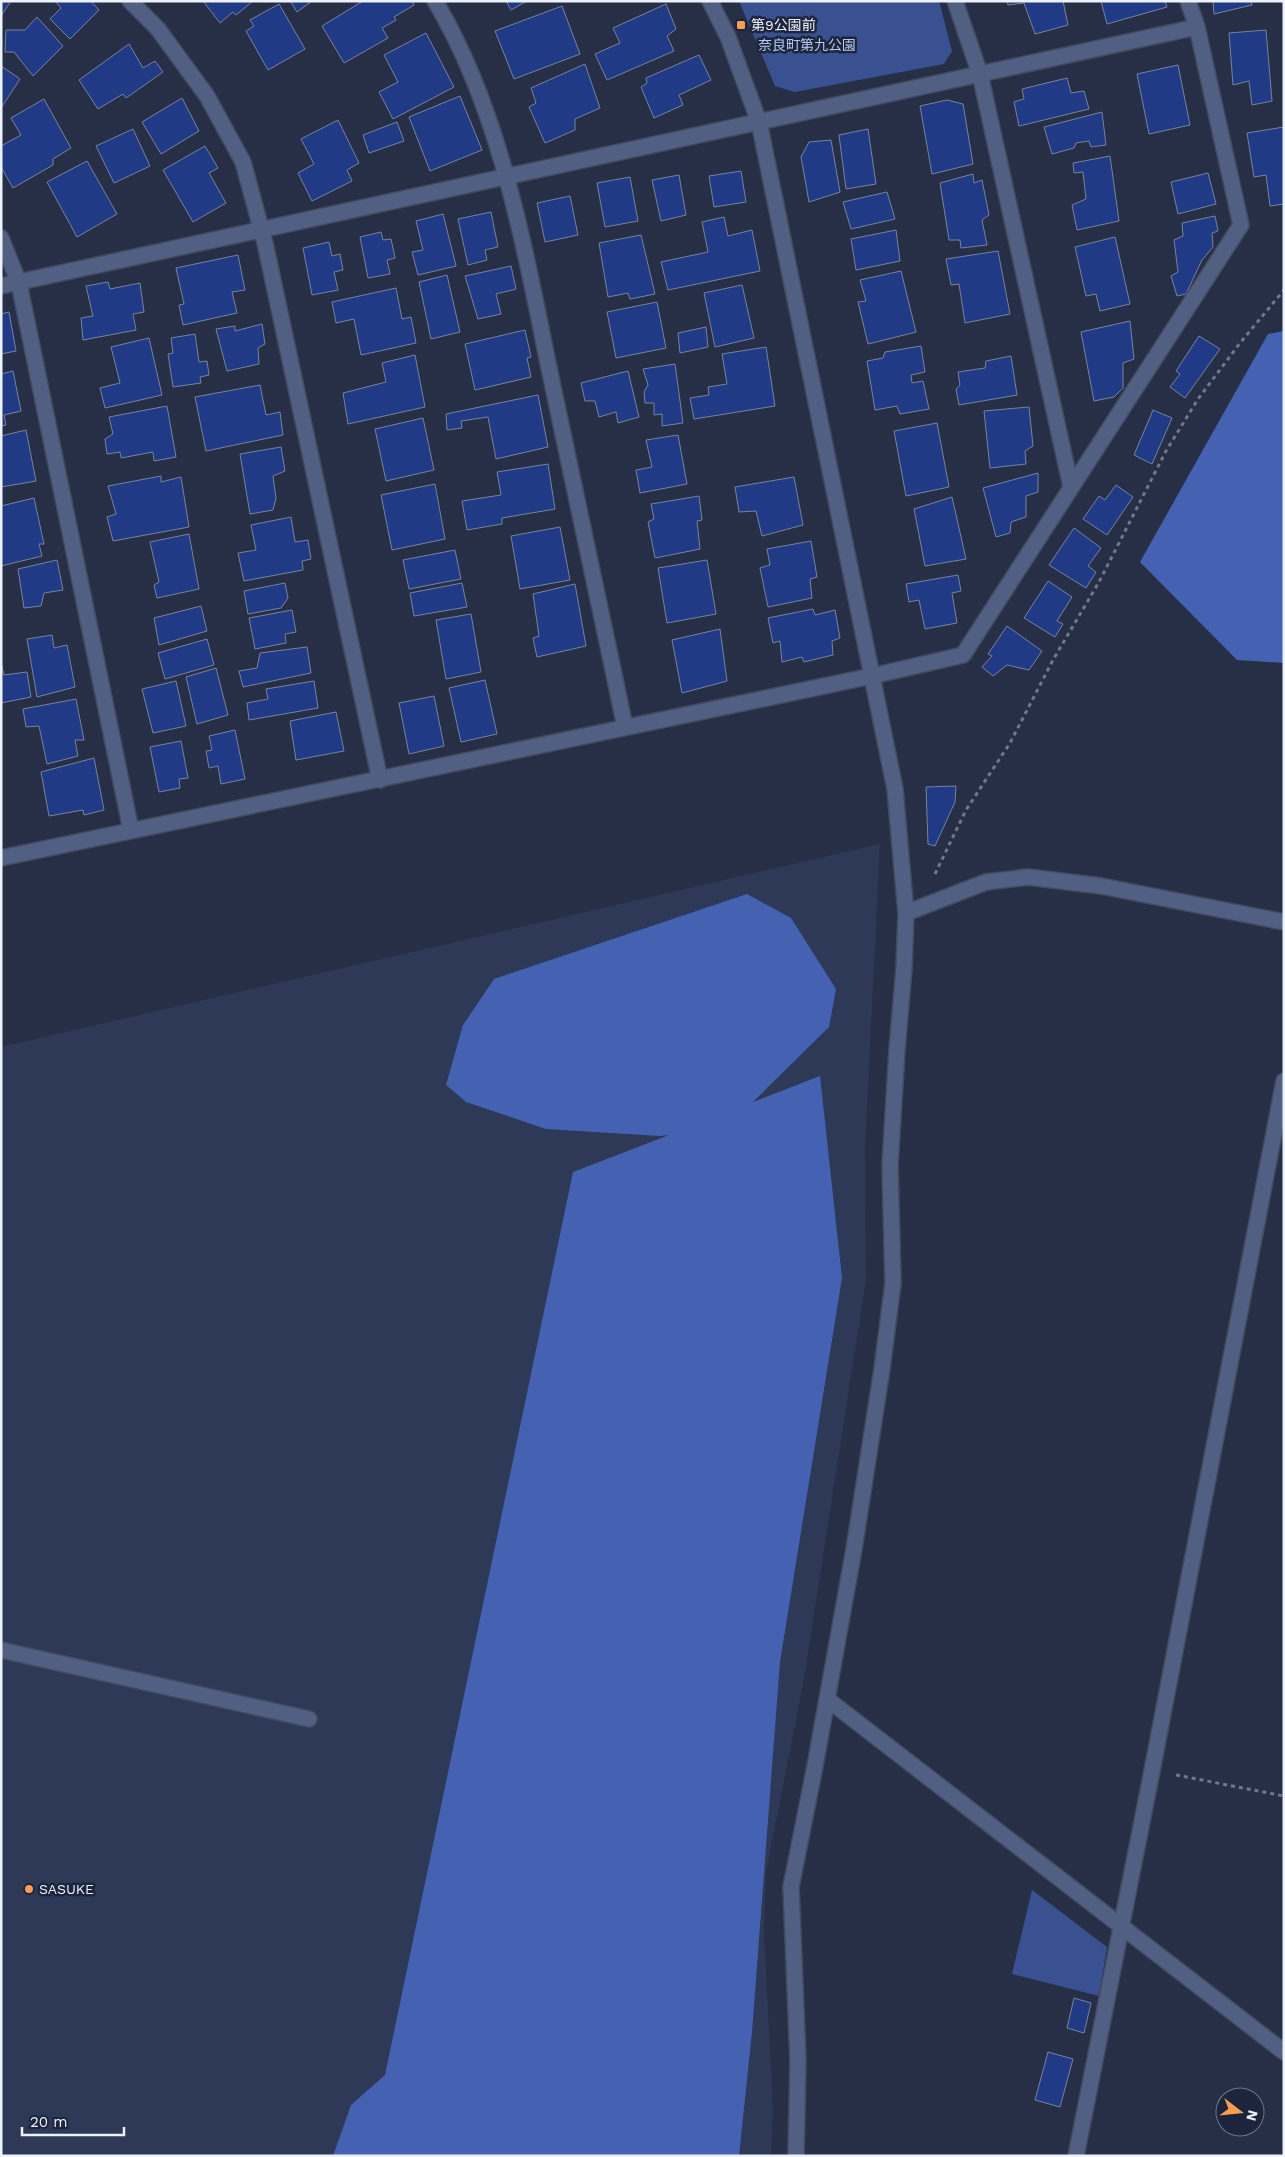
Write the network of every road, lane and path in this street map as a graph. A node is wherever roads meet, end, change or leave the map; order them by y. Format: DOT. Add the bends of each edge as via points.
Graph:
graph roads {
  1 [pos="130,1"];
  2 [pos="435,1"];
  3 [pos="710,1"];
  4 [pos="955,1"];
  5 [pos="1188,1"];
  6 [pos="1197,27"];
  7 [pos="980,74"];
  8 [pos="759,122"];
  9 [pos="506,177"];
  10 [pos="261,230"];
  11 [pos="1,238"];
  12 [pos="19,283"];
  13 [pos="1,286"];
  14 [pos="1284,290"];
  15 [pos="1071,487"];
  16 [pos="872,676"];
  17 [pos="625,726"];
  18 [pos="380,780"];
  19 [pos="131,830"];
  20 [pos="1,858"];
  21 [pos="934,875"];
  22 [pos="906,912"];
  23 [pos="1284,922"];
  24 [pos="1284,1081"];
  25 [pos="1,1650"];
  26 [pos="827,1699"];
  27 [pos="309,1719"];
  28 [pos="1152,1771"];
  29 [pos="1284,1796"];
  30 [pos="1121,1928"];
  31 [pos="1284,2052"];
  32 [pos="796,2156"];
  33 [pos="1076,2156"];
  1 -- 10 [label="street" via="158,29 207,96 243,162"];
  2 -- 9 [label="street" via="454,33"];
  3 -- 8 [label="street" via="728,37"];
  4 -- 7 [label="street"];
  5 -- 6 [label="street"];
  6 -- 7 [label="street"];
  6 -- 15 [label="street" via="1241,225"];
  7 -- 8 [label="street"];
  7 -- 15 [label="street"];
  8 -- 9 [label="street"];
  8 -- 16 [label="street"];
  9 -- 10 [label="street"];
  9 -- 17 [label="street" via="519,222"];
  10 -- 12 [label="street"];
  10 -- 18 [label="street"];
  11 -- 12 [label="street"];
  12 -- 13 [label="street"];
  12 -- 19 [label="street"];
  14 -- 21 [label="path" via="1198,399 1166,451 1099,582 1053,660 1010,743 966,810"];
  15 -- 16 [label="street" via="963,655"];
  16 -- 17 [label="street"];
  16 -- 22 [label="street" via="896,789"];
  17 -- 18 [label="street"];
  18 -- 19 [label="street"];
  19 -- 20 [label="street"];
  22 -- 23 [label="street" via="986,882 1028,877 1101,886"];
  22 -- 26 [label="street" via="890,1165 893,1283 854,1549"];
  24 -- 28 [label="street"];
  25 -- 27 [label="street"];
  26 -- 30 [label="street"];
  26 -- 32 [label="street" via="791,1887 798,2061"];
  28 -- 29 [label="path"];
  28 -- 30 [label="street"];
  30 -- 31 [label="street"];
  30 -- 33 [label="street"];
}
